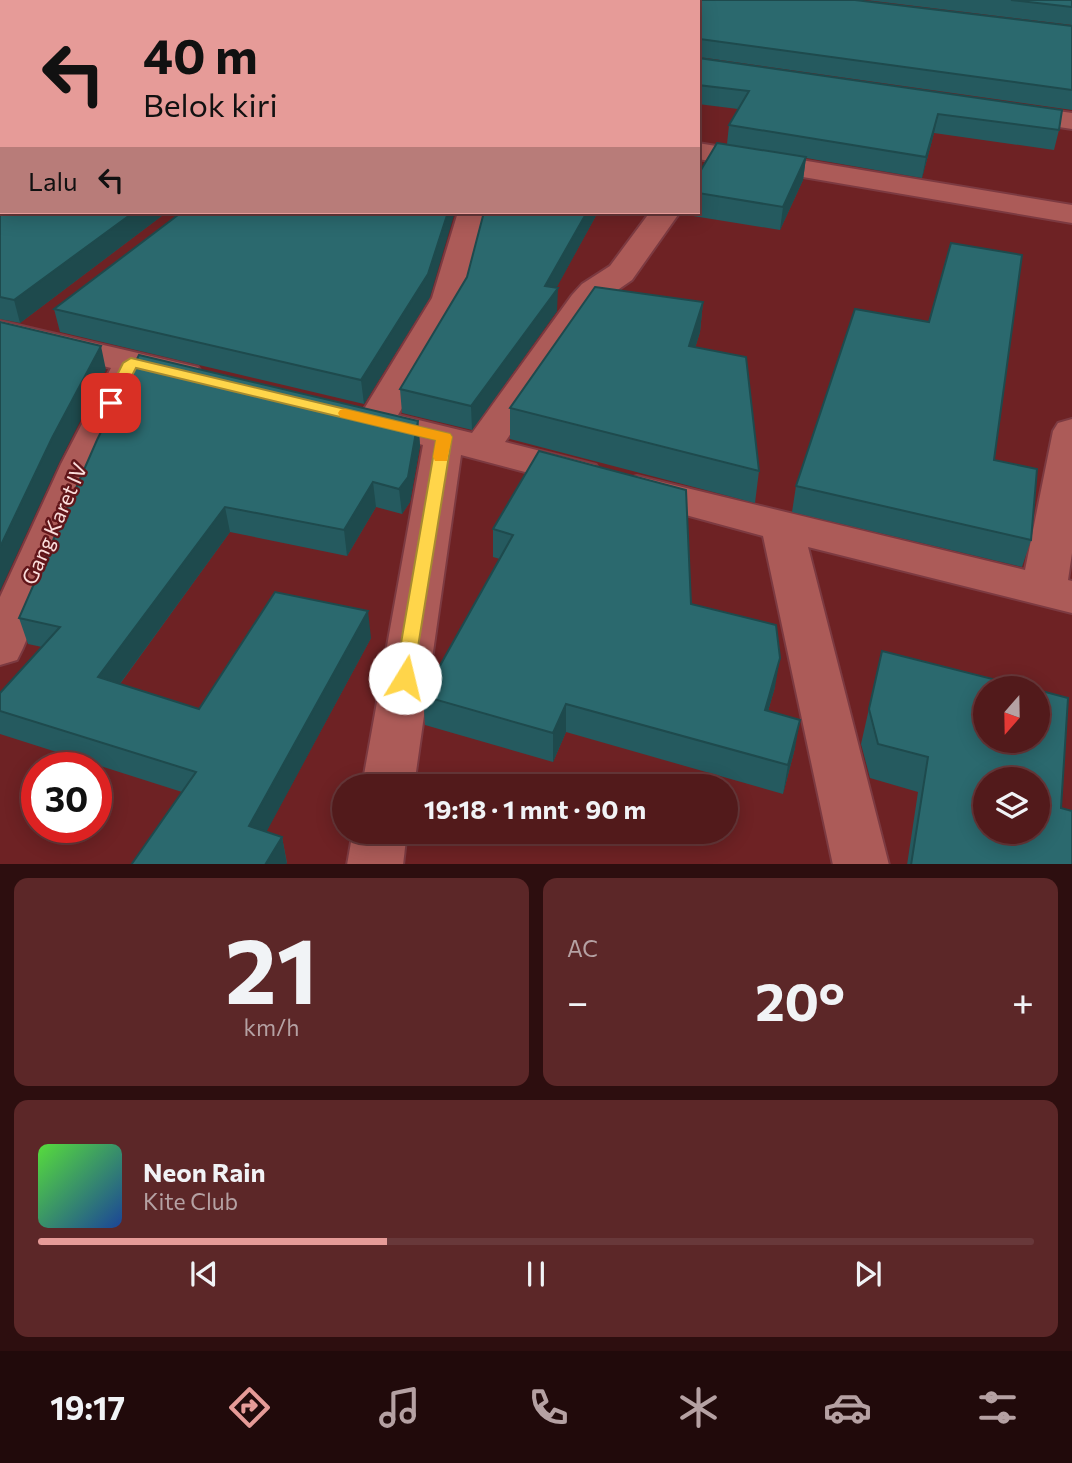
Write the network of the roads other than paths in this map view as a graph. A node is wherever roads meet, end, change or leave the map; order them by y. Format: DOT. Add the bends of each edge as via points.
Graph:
graph roads {
  1 [pos="989,110"];
  2 [pos="1072,121"];
  3 [pos="700,151"];
  4 [pos="472,214"];
  5 [pos="664,214"];
  6 [pos="1072,214"];
  7 [pos="61,312"];
  8 [pos="14,334"];
  9 [pos="131,363"];
  10 [pos="221,384"];
  11 [pos="338,411"];
  12 [pos="376,421"];
  13 [pos="1072,431"];
  14 [pos="463,442"];
  15 [pos="782,527"];
  16 [pos="1058,593"];
  17 [pos="0,648"];
  18 [pos="391,774"];
  19 [pos="378,844"];
  20 [pos="375,864"];
  21 [pos="861,864"];
  1 -- 2 [label="street"];
  3 -- 6 [label="street"];
  4 -- 12 [label="street" via="449,298"];
  5 -- 14 [label="street" via="621,273 594,291"];
  7 -- 8 [label="street"];
  8 -- 9 [label="street"];
  9 -- 10 [label="street"];
  9 -- 17 [label="street, Gang Karet IV"];
  11 -- 12 [label="street"];
  12 -- 14 [label="street"];
  13 -- 16 [label="street"];
  14 -- 15 [label="street"];
  14 -- 18 [label="street"];
  15 -- 16 [label="street"];
  15 -- 21 [label="street"];
  19 -- 20 [label="street"];
}
